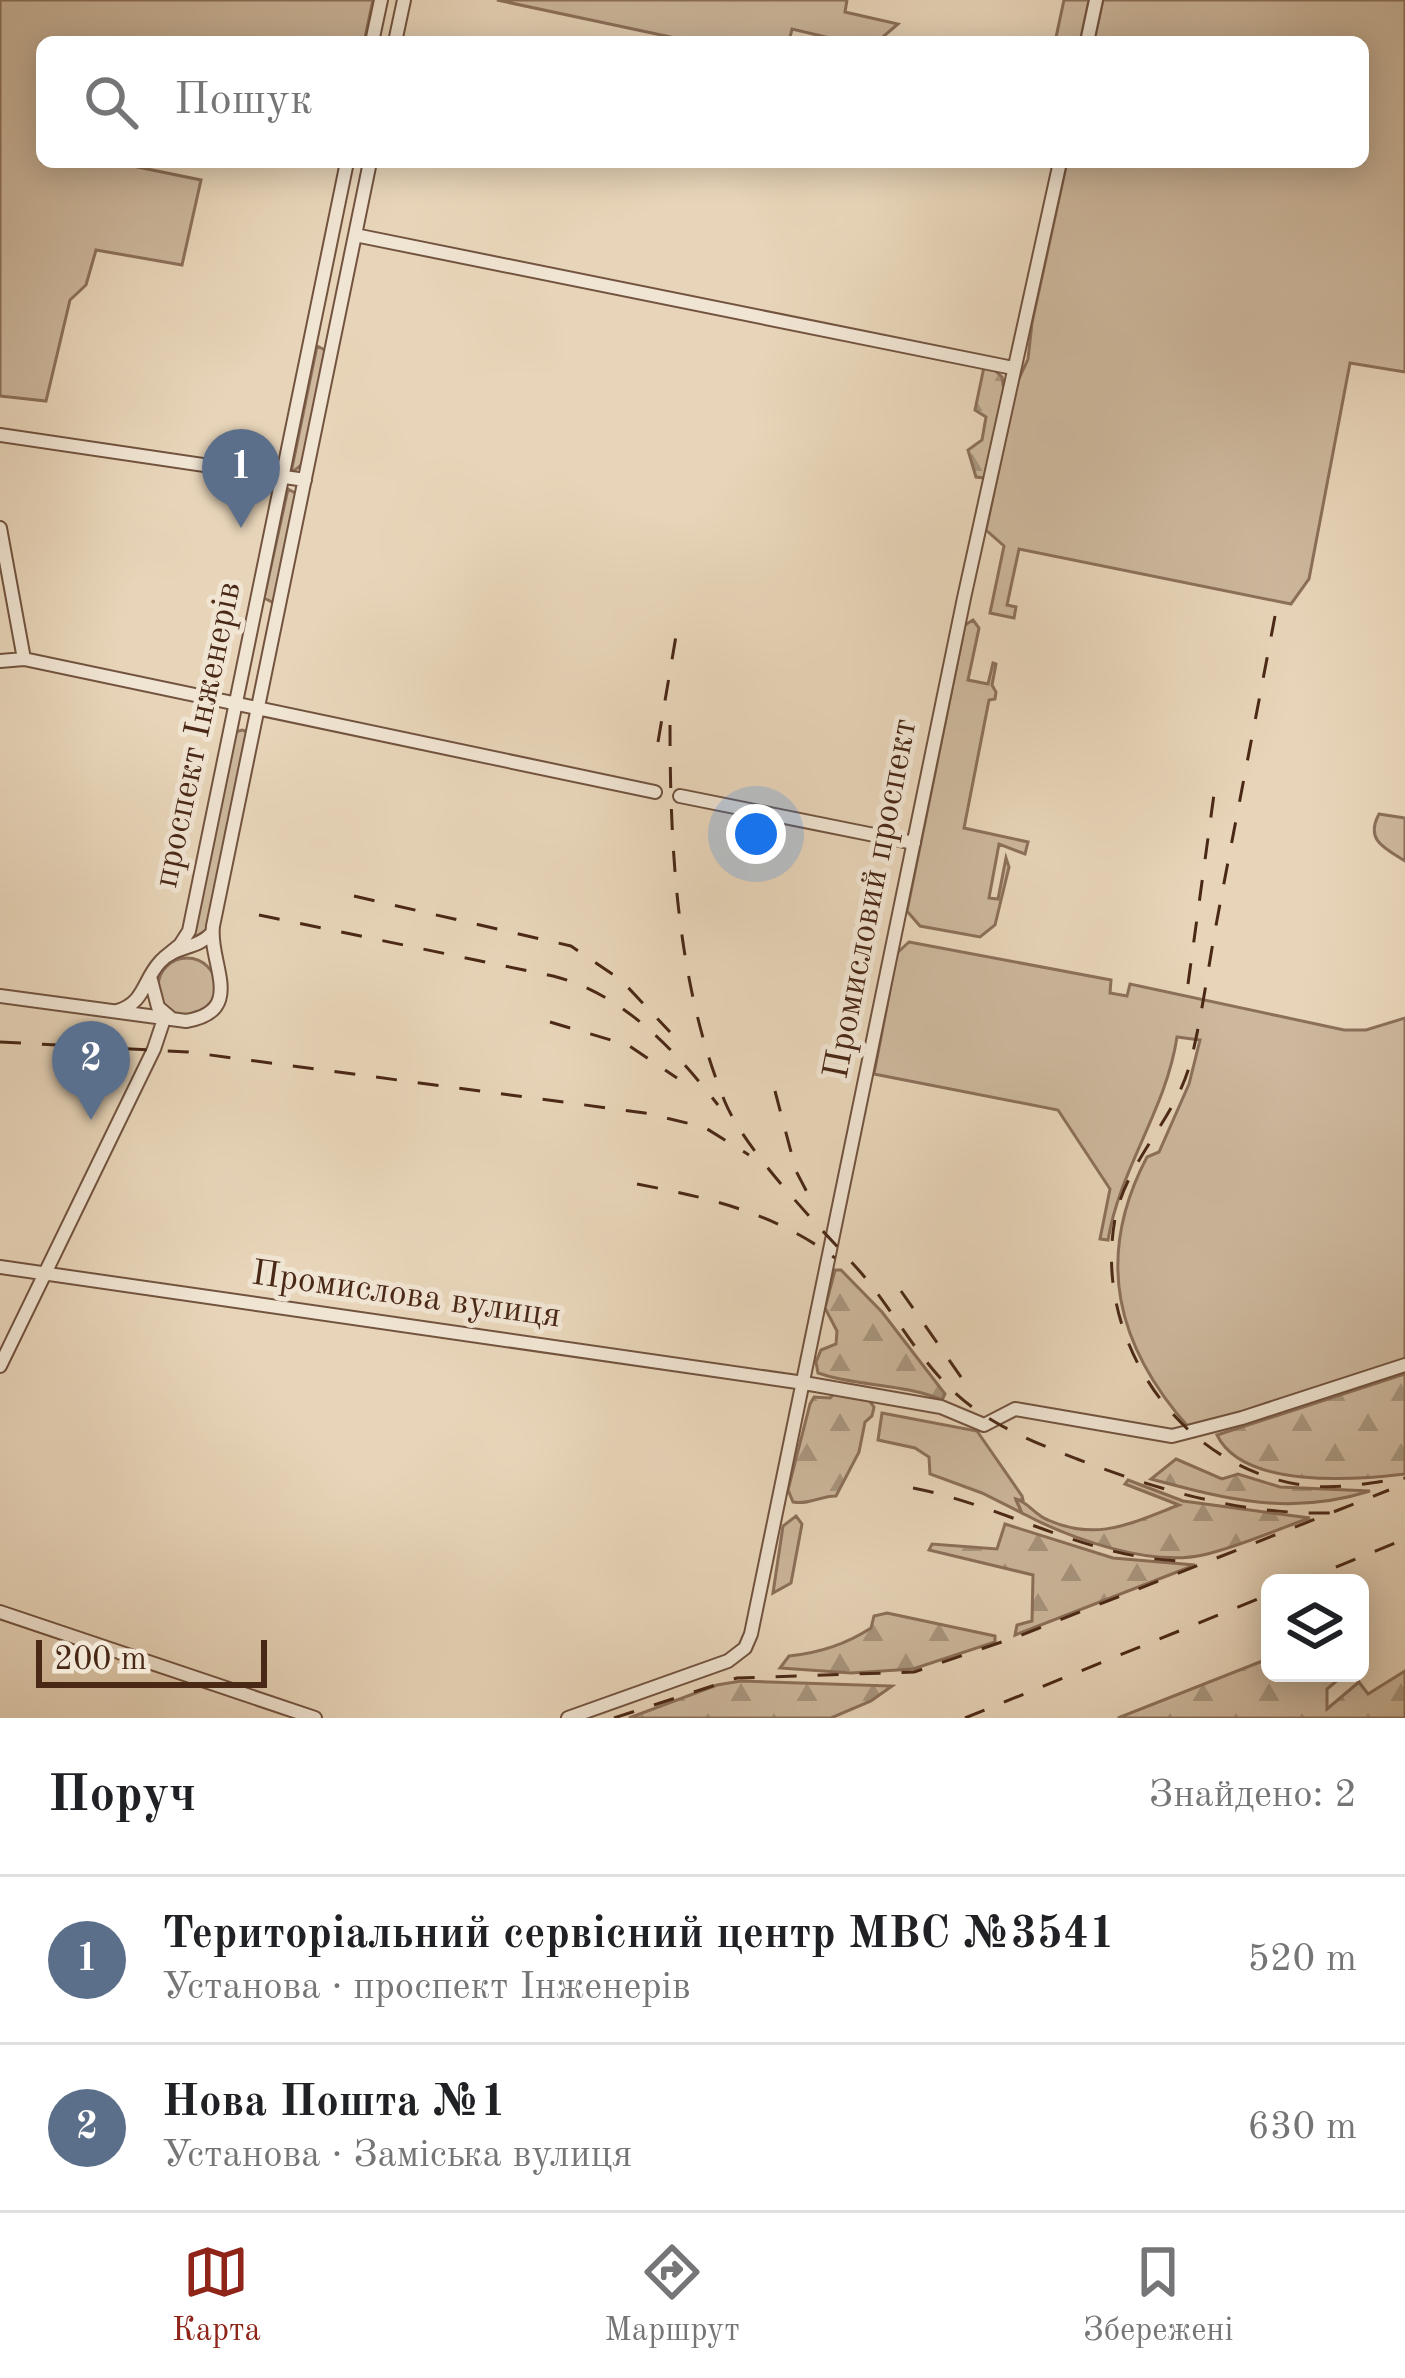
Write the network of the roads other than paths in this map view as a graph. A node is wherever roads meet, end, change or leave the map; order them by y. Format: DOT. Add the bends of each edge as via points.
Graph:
graph roads {
  1 [pos="381,0"];
  2 [pos="404,0"];
  3 [pos="1096,0"];
  4 [pos="373,36"];
  5 [pos="396,36"];
  6 [pos="1088,36"];
  7 [pos="346,168"];
  8 [pos="369,168"];
  9 [pos="1059,168"];
  10 [pos="342,186"];
  11 [pos="358,218"];
  12 [pos="355,235"];
  13 [pos="1013,368"];
  14 [pos="0,434"];
  15 [pos="283,476"];
  16 [pos="305,480"];
  17 [pos="0,528"];
  18 [pos="257,604"];
  19 [pos="280,609"];
  20 [pos="248,648"];
  21 [pos="272,653"];
  22 [pos="24,659"];
  23 [pos="0,661"];
  24 [pos="237,703"];
  25 [pos="260,707"];
  26 [pos="655,791"];
  27 [pos="680,796"];
  28 [pos="914,842"];
  29 [pos="211,934"];
  30 [pos="182,950"];
  31 [pos="164,958"];
  32 [pos="218,968"];
  33 [pos="153,973"];
  34 [pos="0,996"];
  35 [pos="104,1012"];
  36 [pos="169,1018"];
  37 [pos="0,1268"];
  38 [pos="46,1273"];
  39 [pos="1405,1365"];
  40 [pos="0,1366"];
  41 [pos="804,1383"];
  42 [pos="0,1612"];
  43 [pos="315,1718"];
  44 [pos="568,1718"];
  1 -- 4 [label="street"];
  2 -- 5 [label="street"];
  3 -- 6 [label="street"];
  7 -- 10 [label="street, проспект Інженерів"];
  8 -- 11 [label="street, проспект Інженерів"];
  9 -- 13 [label="street, Промисловий проспект"];
  10 -- 11 [label="street"];
  10 -- 15 [label="street, проспект Інженерів"];
  11 -- 12 [label="street, проспект Інженерів"];
  12 -- 13 [label="street"];
  12 -- 16 [label="street, проспект Інженерів"];
  13 -- 28 [label="street, Промисловий проспект"];
  14 -- 15 [label="street"];
  15 -- 16 [label="street"];
  15 -- 18 [label="street, проспект Інженерів"];
  16 -- 19 [label="street, проспект Інженерів"];
  17 -- 22 [label="street"];
  18 -- 19 [label="street"];
  18 -- 20 [label="street, проспект Інженерів"];
  19 -- 21 [label="street, проспект Інженерів"];
  20 -- 21 [label="street"];
  20 -- 24 [label="street, проспект Інженерів"];
  21 -- 25 [label="street, проспект Інженерів"];
  22 -- 23 [label="street"];
  22 -- 24 [label="street"];
  24 -- 25 [label="street"];
  24 -- 31 [label="street, проспект Інженерів" via="189,932"];
  25 -- 26 [label="street"];
  25 -- 29 [label="street, проспект Інженерів"];
  27 -- 28 [label="street"];
  28 -- 41 [label="street, Промисловий проспект"];
  29 -- 30 [label="street, проспект Інженерів"];
  29 -- 32 [label="street, проспект Інженерів"];
  30 -- 31 [label="street"];
  30 -- 32 [label="street"];
  31 -- 33 [label="street"];
  32 -- 36 [label="street" via="222,989 210,1012"];
  33 -- 35 [label="street" via="133,1004"];
  33 -- 36 [label="street" via="152,996"];
  34 -- 35 [label="street"];
  35 -- 36 [label="street"];
  36 -- 38 [label="street"];
  37 -- 38 [label="street, Промислова вулиця"];
  38 -- 40 [label="street"];
  38 -- 41 [label="street, Промислова вулиця"];
  39 -- 41 [label="street, Промислова вулиця" via="1172,1436 1015,1409 982,1430 940,1407"];
  41 -- 44 [label="street, Промисловий проспект" via="745,1648 719,1665"];
  42 -- 43 [label="street"];
}
